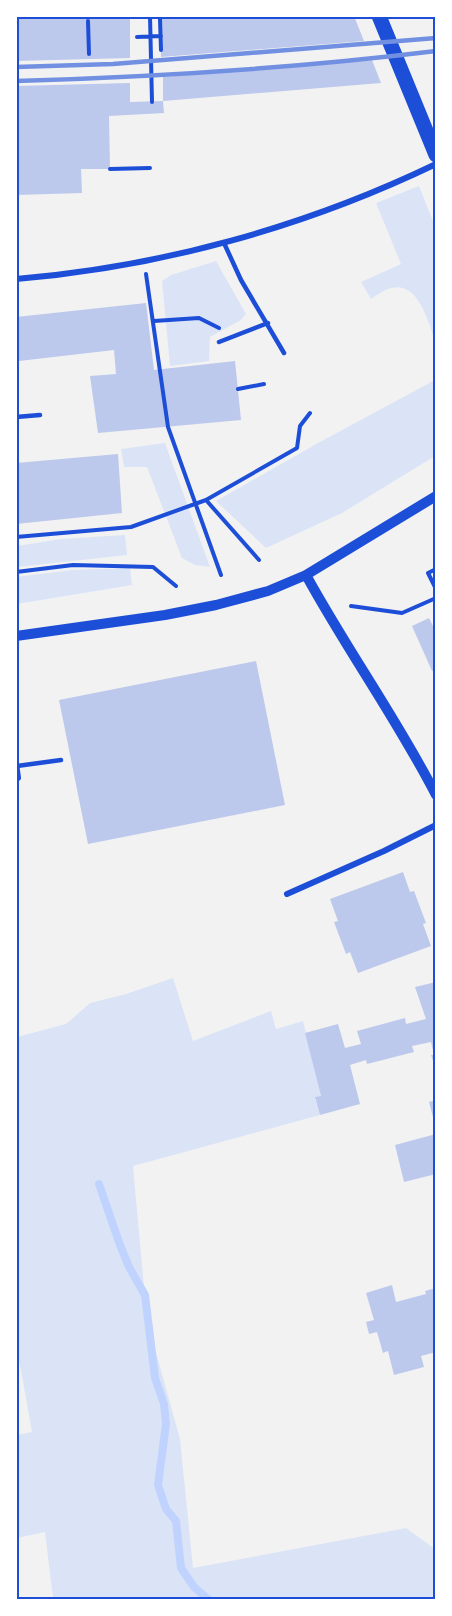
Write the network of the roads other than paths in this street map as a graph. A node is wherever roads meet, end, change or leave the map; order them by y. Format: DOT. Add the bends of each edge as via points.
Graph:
graph roads {
  1 [pos="379,16"];
  2 [pos="435,155"];
  3 [pos="435,164"];
  4 [pos="224,243"];
  5 [pos="16,279"];
  6 [pos="268,323"];
  7 [pos="219,342"];
  8 [pos="284,353"];
  9 [pos="40,415"];
  10 [pos="16,417"];
  11 [pos="435,496"];
  12 [pos="306,575"];
  13 [pos="16,636"];
  14 [pos="61,760"];
  15 [pos="17,765"];
  16 [pos="16,778"];
  17 [pos="435,795"];
  18 [pos="435,825"];
  19 [pos="287,894"];
  1 -- 2 [label="main road"];
  3 -- 4 [label="street" via="317,213"];
  4 -- 5 [label="street" via="144,262"];
  4 -- 6 [label="lane"];
  6 -- 7 [label="lane"];
  6 -- 8 [label="lane"];
  9 -- 10 [label="lane"];
  11 -- 12 [label="street"];
  12 -- 13 [label="street" via="268,591 216,605"];
  12 -- 17 [label="street"];
  14 -- 15 [label="lane"];
  15 -- 16 [label="street"];
  18 -- 19 [label="street"];
}
